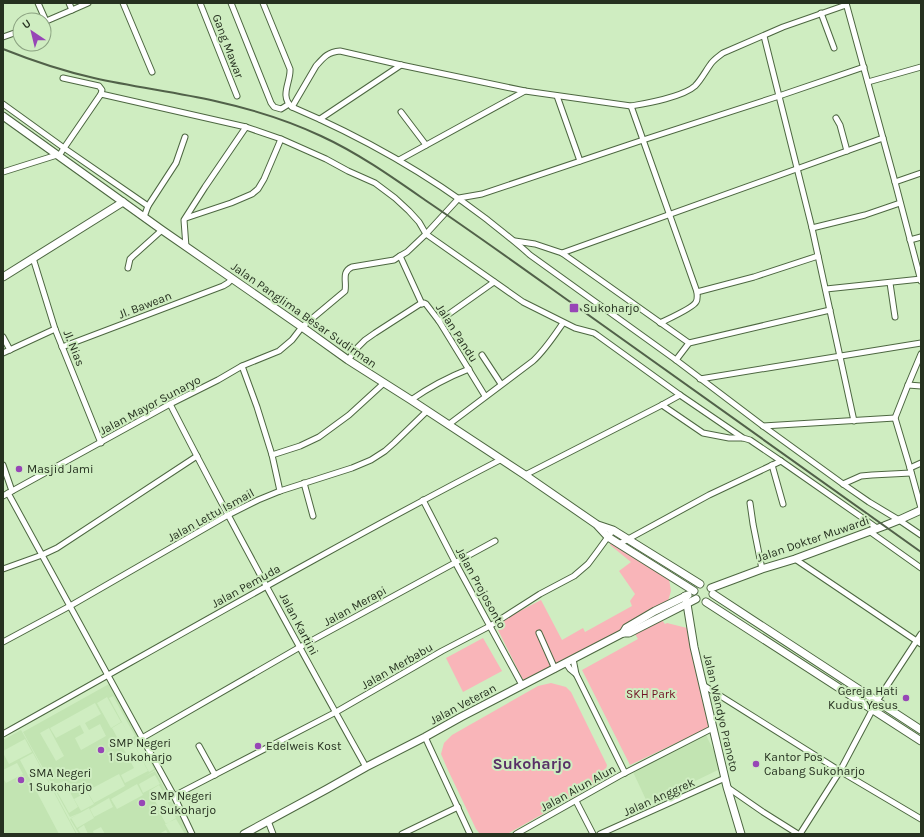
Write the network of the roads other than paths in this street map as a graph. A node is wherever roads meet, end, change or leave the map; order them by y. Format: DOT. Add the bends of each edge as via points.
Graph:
graph roads {
  1 [pos="69,3"];
  2 [pos="88,3"];
  3 [pos="123,3"];
  4 [pos="200,3"];
  5 [pos="231,3"];
  6 [pos="262,3"];
  7 [pos="846,4"];
  8 [pos="72,10"];
  9 [pos="821,14"];
  10 [pos="52,19"];
  11 [pos="764,36"];
  12 [pos="834,48"];
  13 [pos="402,65"];
  14 [pos="864,67"];
  15 [pos="921,67"];
  16 [pos="152,72"];
  17 [pos="63,78"];
  18 [pos="868,82"];
  19 [pos="525,91"];
  20 [pos="101,94"];
  21 [pos="237,96"];
  22 [pos="557,96"];
  23 [pos="779,96"];
  24 [pos="3,104"];
  25 [pos="290,105"];
  26 [pos="631,106"];
  27 [pos="401,112"];
  28 [pos="3,116"];
  29 [pos="836,118"];
  30 [pos="320,119"];
  31 [pos="246,127"];
  32 [pos="185,137"];
  33 [pos="883,138"];
  34 [pos="281,139"];
  35 [pos="643,140"];
  36 [pos="426,145"];
  37 [pos="64,148"];
  38 [pos="847,151"];
  39 [pos="58,156"];
  40 [pos="399,160"];
  41 [pos="580,161"];
  42 [pos="797,169"];
  43 [pos="3,172"];
  44 [pos="921,173"];
  45 [pos="895,182"];
  46 [pos="459,198"];
  47 [pos="123,202"];
  48 [pos="900,204"];
  49 [pos="148,206"];
  50 [pos="670,214"];
  51 [pos="144,217"];
  52 [pos="185,219"];
  53 [pos="812,228"];
  54 [pos="162,230"];
  55 [pos="426,234"];
  56 [pos="921,237"];
  57 [pos="910,240"];
  58 [pos="515,241"];
  59 [pos="535,244"];
  60 [pos="186,247"];
  61 [pos="562,253"];
  62 [pos="530,255"];
  63 [pos="400,256"];
  64 [pos="818,256"];
  65 [pos="33,258"];
  66 [pos="128,268"];
  67 [pos="3,277"];
  68 [pos="232,279"];
  69 [pos="921,280"];
  70 [pos="494,282"];
  71 [pos="890,282"];
  72 [pos="826,289"];
  73 [pos="697,292"];
  74 [pos="422,304"];
  75 [pos="830,310"];
  76 [pos="895,317"];
  77 [pos="439,321"];
  78 [pos="563,323"];
  79 [pos="660,323"];
  80 [pos="302,327"];
  81 [pos="55,329"];
  82 [pos="3,337"];
  83 [pos="689,343"];
  84 [pos="921,343"];
  85 [pos="62,347"];
  86 [pos="10,350"];
  87 [pos="3,353"];
  88 [pos="921,354"];
  89 [pos="482,355"];
  90 [pos="841,356"];
  91 [pos="348,360"];
  92 [pos="676,360"];
  93 [pos="242,366"];
  94 [pos="468,369"];
  95 [pos="700,379"];
  96 [pos="384,383"];
  97 [pos="501,384"];
  98 [pos="908,385"];
  99 [pos="921,386"];
  100 [pos="680,395"];
  101 [pos="485,396"];
  102 [pos="411,400"];
  103 [pos="170,404"];
  104 [pos="662,405"];
  105 [pos="427,411"];
  106 [pos="895,418"];
  107 [pos="854,421"];
  108 [pos="448,425"];
  109 [pos="763,426"];
  110 [pos="743,438"];
  111 [pos="101,443"];
  112 [pos="272,455"];
  113 [pos="197,456"];
  114 [pos="500,460"];
  115 [pos="781,460"];
  116 [pos="921,463"];
  117 [pos="3,465"];
  118 [pos="772,465"];
  119 [pos="911,470"];
  120 [pos="525,475"];
  121 [pos="304,483"];
  122 [pos="843,484"];
  123 [pos="280,491"];
  124 [pos="8,493"];
  125 [pos="423,500"];
  126 [pos="750,503"];
  127 [pos="783,504"];
  128 [pos="921,509"];
  129 [pos="228,515"];
  130 [pos="313,516"];
  131 [pos="899,520"];
  132 [pos="596,524"];
  133 [pos="877,528"];
  134 [pos="613,530"];
  135 [pos="869,531"];
  136 [pos="921,535"];
  137 [pos="608,536"];
  138 [pos="627,539"];
  139 [pos="495,541"];
  140 [pos="619,544"];
  141 [pos="42,555"];
  142 [pos="795,559"];
  143 [pos="455,562"];
  144 [pos="921,568"];
  145 [pos="3,569"];
  146 [pos="762,569"];
  147 [pos="700,584"];
  148 [pos="267,586"];
  149 [pos="712,591"];
  150 [pos="694,594"];
  151 [pos="686,600"];
  152 [pos="706,602"];
  153 [pos="70,606"];
  154 [pos="490,626"];
  155 [pos="539,633"];
  156 [pos="921,634"];
  157 [pos="3,642"];
  158 [pos="919,642"];
  159 [pos="300,647"];
  160 [pos="573,660"];
  161 [pos="566,663"];
  162 [pos="554,669"];
  163 [pos="576,674"];
  164 [pos="108,676"];
  165 [pos="522,685"];
  166 [pos="703,685"];
  167 [pos="877,701"];
  168 [pos="872,709"];
  169 [pos="336,712"];
  170 [pos="912,724"];
  171 [pos="713,728"];
  172 [pos="921,730"];
  173 [pos="907,732"];
  174 [pos="3,734"];
  175 [pos="425,737"];
  176 [pos="142,738"];
  177 [pos="921,741"];
  178 [pos="199,746"];
  179 [pos="366,767"];
  180 [pos="840,771"];
  181 [pos="625,773"];
  182 [pos="215,774"];
  183 [pos="725,778"];
  184 [pos="727,787"];
  185 [pos="174,796"];
  186 [pos="576,801"];
  187 [pos="458,807"];
  188 [pos="921,819"];
  189 [pos="268,821"];
  190 [pos="192,834"];
  191 [pos="244,834"];
  192 [pos="274,834"];
  193 [pos="402,834"];
  194 [pos="470,834"];
  195 [pos="516,834"];
  196 [pos="593,834"];
  197 [pos="600,834"];
  198 [pos="741,834"];
  199 [pos="799,834"];
  1 -- 8 [label="street"];
  2 -- 8 [label="street"];
  3 -- 16 [label="street"];
  4 -- 21 [label="street, Gang Mawar"];
  5 -- 25 [label="street" via="271,103 281,109"];
  6 -- 25 [label="street" via="290,69 286,96"];
  7 -- 9 [label="street"];
  7 -- 14 [label="street"];
  8 -- 10 [label="street"];
  9 -- 11 [label="street"];
  9 -- 12 [label="street"];
  11 -- 23 [label="street"];
  11 -- 26 [label="street" via="716,58 700,81 689,91"];
  13 -- 19 [label="street"];
  13 -- 25 [label="street" via="340,51 332,52 316,66"];
  13 -- 30 [label="street"];
  14 -- 18 [label="street"];
  14 -- 23 [label="street"];
  15 -- 18 [label="street"];
  17 -- 20 [label="street" via="99,86"];
  18 -- 33 [label="street"];
  19 -- 22 [label="street"];
  19 -- 36 [label="street"];
  20 -- 31 [label="street"];
  20 -- 37 [label="street"];
  22 -- 26 [label="street"];
  22 -- 41 [label="street"];
  23 -- 35 [label="street"];
  23 -- 42 [label="street"];
  24 -- 37 [label="street"];
  25 -- 30 [label="street"];
  26 -- 35 [label="street"];
  27 -- 36 [label="street"];
  28 -- 39 [label="main road, Jalan Panglima Besar Sudirman"];
  29 -- 38 [label="street"];
  30 -- 40 [label="street"];
  31 -- 34 [label="street"];
  31 -- 52 [label="street"];
  32 -- 49 [label="street" via="176,163"];
  33 -- 38 [label="street"];
  33 -- 45 [label="street"];
  34 -- 52 [label="street" via="264,179 252,194"];
  34 -- 55 [label="street" via="375,184 409,211"];
  35 -- 41 [label="street"];
  35 -- 50 [label="street"];
  36 -- 40 [label="street"];
  37 -- 39 [label="street"];
  37 -- 49 [label="street"];
  38 -- 42 [label="street"];
  39 -- 43 [label="street"];
  39 -- 47 [label="main road, Jalan Panglima Besar Sudirman"];
  40 -- 46 [label="street"];
  41 -- 46 [label="street" via="482,194"];
  42 -- 50 [label="street"];
  42 -- 53 [label="street"];
  44 -- 45 [label="street"];
  45 -- 48 [label="street"];
  46 -- 55 [label="street"];
  46 -- 58 [label="street"];
  47 -- 51 [label="main road, Jalan Panglima Besar Sudirman"];
  47 -- 65 [label="main road"];
  48 -- 53 [label="street"];
  48 -- 57 [label="street"];
  49 -- 51 [label="street"];
  50 -- 61 [label="street"];
  50 -- 73 [label="street"];
  51 -- 54 [label="main road, Jalan Panglima Besar Sudirman"];
  52 -- 60 [label="street"];
  53 -- 64 [label="street"];
  54 -- 60 [label="main road, Jalan Panglima Besar Sudirman"];
  54 -- 66 [label="street" via="132,256"];
  55 -- 63 [label="street"];
  55 -- 70 [label="street"];
  56 -- 57 [label="street"];
  57 -- 69 [label="street"];
  58 -- 59 [label="street"];
  58 -- 62 [label="street"];
  59 -- 61 [label="street"];
  59 -- 62 [label="street" via="528,248"];
  60 -- 68 [label="main road, Jalan Panglima Besar Sudirman"];
  61 -- 79 [label="street"];
  62 -- 92 [label="street"];
  63 -- 74 [label="street"];
  63 -- 80 [label="street, Jalan Mayor Sunaryo" via="394,260 352,267 346,271 345,291"];
  64 -- 72 [label="street"];
  64 -- 73 [label="street"];
  65 -- 67 [label="main road"];
  65 -- 81 [label="street, Jl. Nias"];
  68 -- 80 [label="main road, Jalan Panglima Besar Sudirman"];
  68 -- 85 [label="street, Jl. Bawean" via="223,286"];
  69 -- 71 [label="street"];
  70 -- 77 [label="street"];
  70 -- 78 [label="street" via="523,302"];
  71 -- 72 [label="street"];
  71 -- 76 [label="street"];
  72 -- 75 [label="street"];
  73 -- 79 [label="street" via="696,303"];
  74 -- 77 [label="street, Jalan Pandu" via="426,304"];
  74 -- 91 [label="street, Jalan Pandu" via="365,340"];
  75 -- 83 [label="street"];
  75 -- 90 [label="street"];
  77 -- 94 [label="street, Jalan Pandu"];
  78 -- 97 [label="street" via="533,361"];
  78 -- 100 [label="street" via="597,335"];
  79 -- 83 [label="street"];
  80 -- 91 [label="main road, Jalan Panglima Besar Sudirman"];
  80 -- 93 [label="street, Jalan Mayor Sunaryo" via="286,347"];
  81 -- 85 [label="street, Jl. Nias"];
  81 -- 86 [label="street"];
  82 -- 86 [label="street"];
  83 -- 92 [label="street"];
  84 -- 90 [label="street"];
  85 -- 111 [label="street, Jl. Nias"];
  86 -- 87 [label="street"];
  88 -- 98 [label="street"];
  89 -- 97 [label="street"];
  90 -- 95 [label="street"];
  90 -- 107 [label="street"];
  91 -- 96 [label="main road, Jalan Panglima Besar Sudirman"];
  92 -- 95 [label="street"];
  93 -- 103 [label="street, Jalan Mayor Sunaryo"];
  93 -- 112 [label="street"];
  94 -- 101 [label="street, Jalan Pandu"];
  94 -- 102 [label="street" via="426,389"];
  95 -- 109 [label="street"];
  96 -- 102 [label="main road, Jalan Panglima Besar Sudirman"];
  96 -- 112 [label="street" via="349,415 319,437"];
  97 -- 101 [label="street"];
  98 -- 99 [label="street"];
  98 -- 106 [label="street"];
  100 -- 104 [label="street"];
  100 -- 110 [label="street"];
  101 -- 108 [label="street"];
  102 -- 105 [label="main road, Jalan Panglima Besar Sudirman"];
  103 -- 111 [label="street, Jalan Mayor Sunaryo"];
  103 -- 113 [label="street, Jalan Kartini"];
  104 -- 110 [label="street" via="703,433"];
  104 -- 120 [label="street"];
  105 -- 108 [label="main road, Jalan Panglima Besar Sudirman"];
  105 -- 121 [label="street, Jalan Lettu Ismail" via="385,451 371,460"];
  106 -- 107 [label="street"];
  106 -- 119 [label="street"];
  107 -- 109 [label="street"];
  108 -- 114 [label="main road, Jalan Panglima Besar Sudirman"];
  109 -- 122 [label="street"];
  110 -- 115 [label="street"];
  111 -- 124 [label="street, Jalan Mayor Sunaryo"];
  112 -- 123 [label="street"];
  113 -- 129 [label="street, Jalan Kartini"];
  113 -- 141 [label="street" via="57,548"];
  114 -- 120 [label="main road, Jalan Panglima Besar Sudirman"];
  114 -- 125 [label="street, Jalan Pemuda"];
  115 -- 118 [label="street"];
  115 -- 133 [label="street"];
  116 -- 119 [label="street"];
  117 -- 124 [label="street"];
  118 -- 127 [label="street"];
  118 -- 138 [label="street" via="708,495"];
  119 -- 122 [label="street" via="861,476"];
  119 -- 128 [label="street"];
  120 -- 132 [label="main road, Jalan Panglima Besar Sudirman"];
  121 -- 123 [label="street, Jalan Lettu Ismail"];
  121 -- 130 [label="street"];
  122 -- 131 [label="street"];
  123 -- 129 [label="street, Jalan Lettu Ismail"];
  124 -- 141 [label="street"];
  125 -- 143 [label="street, Jalan Projosonto"];
  125 -- 148 [label="street, Jalan Pemuda"];
  126 -- 146 [label="street"];
  128 -- 131 [label="main road, Jalan Dokter Muwardi"];
  129 -- 148 [label="street, Jalan Kartini"];
  129 -- 153 [label="street, Jalan Lettu Ismail"];
  131 -- 133 [label="main road, Jalan Dokter Muwardi"];
  131 -- 136 [label="street"];
  132 -- 134 [label="main road, Jalan Panglima Besar Sudirman"];
  132 -- 137 [label="main road, Jalan Panglima Besar Sudirman"];
  133 -- 135 [label="main road, Jalan Dokter Muwardi"];
  134 -- 137 [label="street, Jalan Merbabu"];
  134 -- 138 [label="main road, Jalan Panglima Besar Sudirman"];
  135 -- 142 [label="main road, Jalan Dokter Muwardi"];
  135 -- 144 [label="street"];
  137 -- 140 [label="main road, Jalan Panglima Besar Sudirman"];
  137 -- 154 [label="street, Jalan Merbabu" via="588,564 574,576"];
  138 -- 140 [label="street"];
  138 -- 147 [label="main road, Jalan Panglima Besar Sudirman"];
  139 -- 143 [label="street, Jalan Merapi"];
  140 -- 150 [label="main road, Jalan Panglima Besar Sudirman"];
  141 -- 145 [label="street"];
  141 -- 153 [label="street"];
  142 -- 146 [label="main road, Jalan Dokter Muwardi"];
  142 -- 158 [label="street"];
  143 -- 154 [label="street, Jalan Projosonto"];
  143 -- 159 [label="street, Jalan Merapi"];
  146 -- 149 [label="main road, Jalan Dokter Muwardi"];
  147 -- 149 [label="main road" via="705,583"];
  147 -- 150 [label="main road" via="696,586"];
  148 -- 159 [label="street, Jalan Kartini"];
  148 -- 164 [label="street, Jalan Pemuda"];
  149 -- 152 [label="main road" via="711,599"];
  149 -- 167 [label="main road"];
  150 -- 151 [label="main road, Jalan Veteran"];
  150 -- 152 [label="main road" via="701,602"];
  151 -- 160 [label="main road, Jalan Veteran" via="634,631 623,633"];
  151 -- 166 [label="main road, Jalan Wandyo Pranoto"];
  152 -- 168 [label="main road"];
  153 -- 157 [label="street, Jalan Lettu Ismail"];
  153 -- 164 [label="street"];
  154 -- 165 [label="street, Jalan Projosonto"];
  154 -- 169 [label="street, Jalan Merbabu"];
  155 -- 162 [label="street"];
  156 -- 158 [label="street"];
  158 -- 167 [label="street"];
  159 -- 169 [label="street, Jalan Kartini"];
  159 -- 176 [label="street, Jalan Merapi"];
  160 -- 161 [label="main road, Jalan Veteran"];
  160 -- 163 [label="street"];
  161 -- 162 [label="main road, Jalan Veteran"];
  161 -- 163 [label="street, Jalan Alun Alun"];
  162 -- 165 [label="main road, Jalan Veteran"];
  163 -- 181 [label="street, Jalan Alun Alun"];
  164 -- 174 [label="street, Jalan Pemuda"];
  164 -- 176 [label="street"];
  165 -- 175 [label="main road, Jalan Veteran"];
  166 -- 171 [label="main road, Jalan Wandyo Pranoto"];
  166 -- 180 [label="street"];
  167 -- 168 [label="street"];
  167 -- 170 [label="main road"];
  168 -- 173 [label="main road"];
  168 -- 180 [label="street"];
  169 -- 179 [label="street, Jalan Kartini"];
  169 -- 182 [label="street, Jalan Merbabu"];
  170 -- 172 [label="main road"];
  170 -- 173 [label="main road"];
  171 -- 181 [label="street"];
  171 -- 183 [label="main road, Jalan Wandyo Pranoto"];
  173 -- 177 [label="main road"];
  175 -- 179 [label="main road, Jalan Veteran"];
  175 -- 187 [label="street"];
  176 -- 185 [label="street"];
  178 -- 182 [label="street"];
  179 -- 189 [label="main road, Jalan Veteran"];
  180 -- 188 [label="street"];
  180 -- 199 [label="street"];
  181 -- 186 [label="street, Jalan Alun Alun"];
  182 -- 185 [label="street, Jalan Merbabu"];
  183 -- 184 [label="main road, Jalan Wandyo Pranoto"];
  183 -- 197 [label="street, Jalan Anggrek"];
  184 -- 198 [label="main road, Jalan Wandyo Pranoto"];
  184 -- 199 [label="street"];
  185 -- 190 [label="street"];
  186 -- 195 [label="street, Jalan Alun Alun"];
  186 -- 196 [label="street"];
  187 -- 193 [label="street"];
  187 -- 194 [label="street"];
  189 -- 191 [label="main road, Jalan Veteran"];
  189 -- 192 [label="street"];
}
